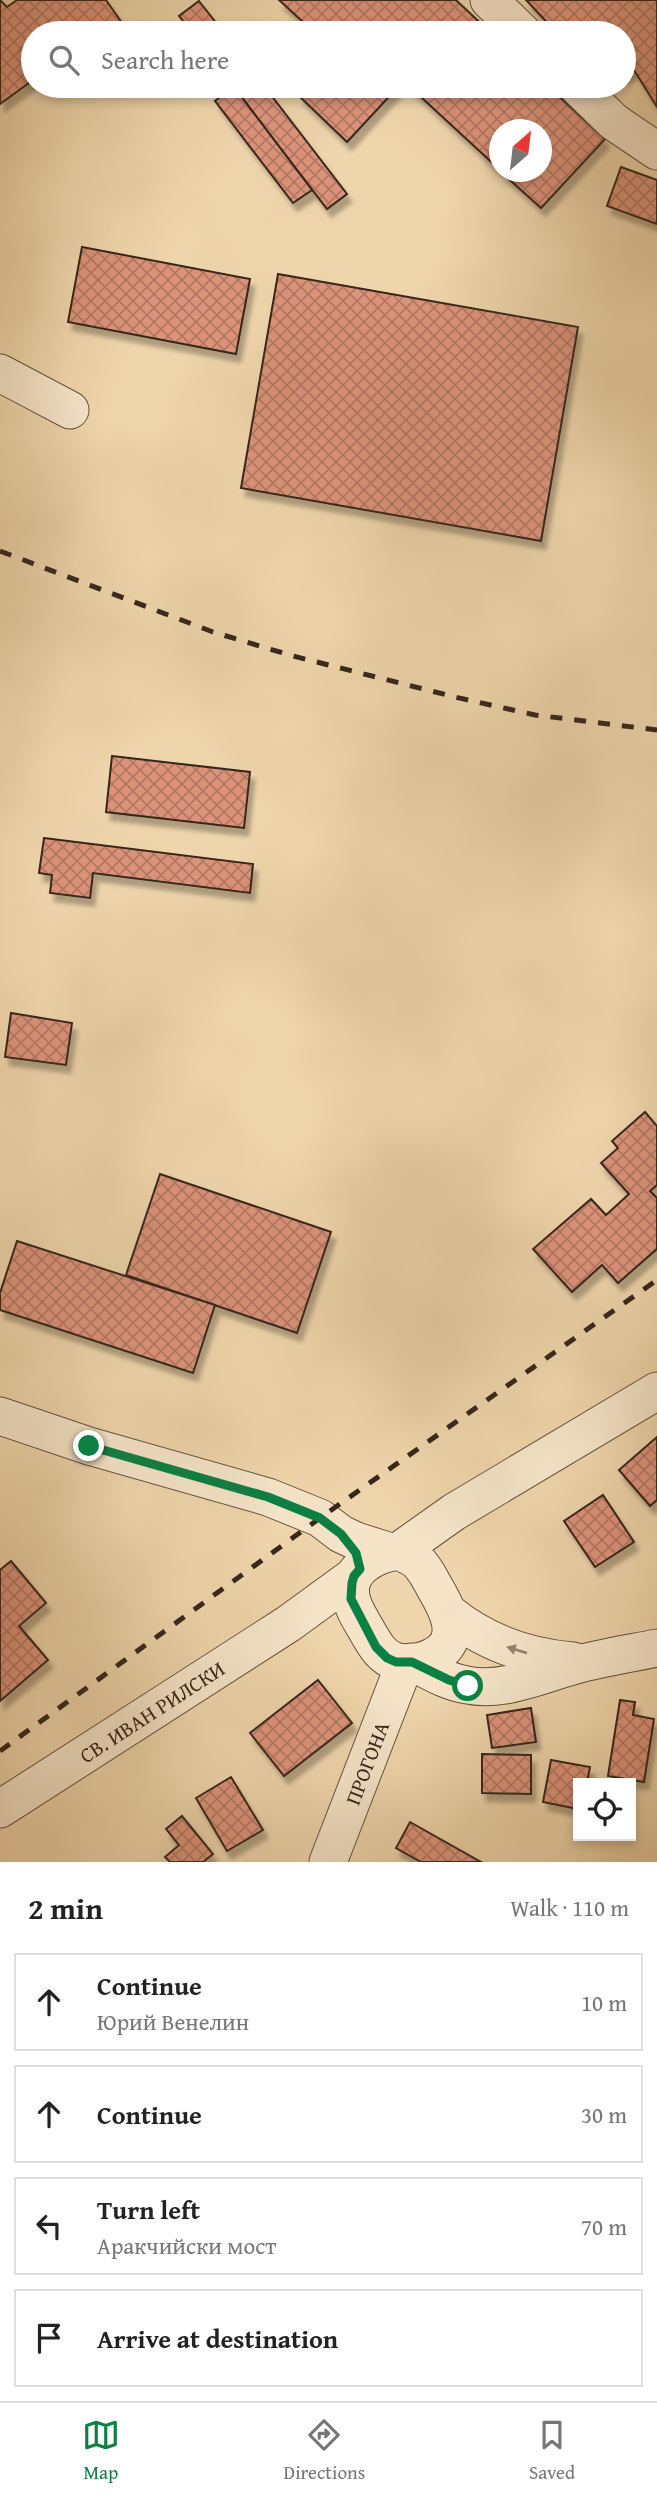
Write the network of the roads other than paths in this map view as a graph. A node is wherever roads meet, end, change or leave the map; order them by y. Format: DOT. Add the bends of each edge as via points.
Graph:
graph roads {
  1 [pos="489,0"];
  2 [pos="511,21"];
  3 [pos="589,98"];
  4 [pos="657,151"];
  5 [pos="0,373"];
  6 [pos="69,410"];
  7 [pos="657,1391"];
  8 [pos="0,1416"];
  9 [pos="381,1572"];
  10 [pos="450,1614"];
  11 [pos="657,1648"];
  12 [pos="409,1663"];
  13 [pos="584,1663"];
  14 [pos="0,1809"];
  15 [pos="332,1861"];
  1 -- 2 [label="street"];
  3 -- 4 [label="street" via="614,122"];
  5 -- 6 [label="street"];
  7 -- 9 [label="street" via="454,1512 441,1531"];
  8 -- 9 [label="street" via="268,1497 320,1518"];
  9 -- 10 [label="street"];
  9 -- 12 [label="street" via="376,1647 387,1658"];
  9 -- 14 [label="street, СВ. ИВАН РИЛСКИ" via="304,1614"];
  10 -- 12 [label="street" via="452,1626 445,1644 433,1656"];
  13 -- 10 [label="street, one-way" via="501,1645"];
  11 -- 13 [label="street"];
  12 -- 13 [label="street" via="468,1686 488,1687"];
  12 -- 15 [label="street, ПРОГОНА"];
}
